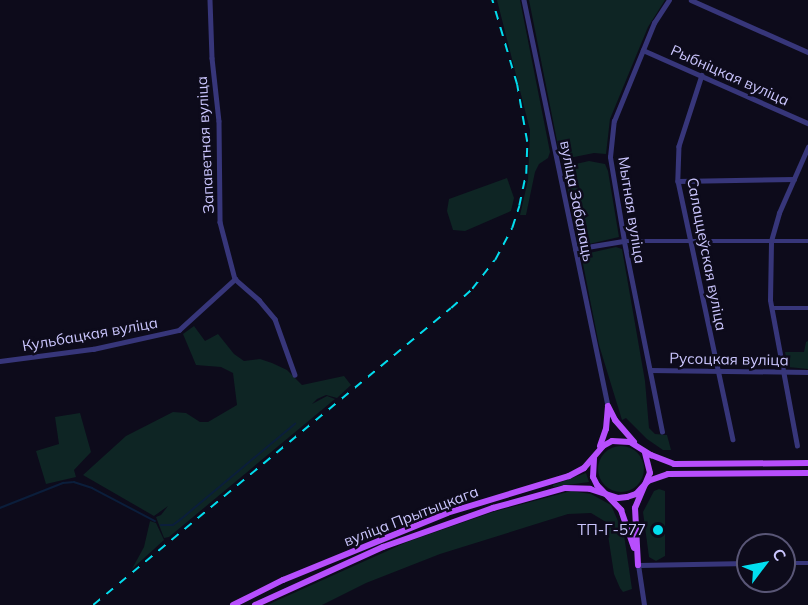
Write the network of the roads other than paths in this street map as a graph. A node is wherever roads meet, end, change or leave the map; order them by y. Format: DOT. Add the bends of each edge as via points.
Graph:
graph roads {
  1 [pos="210,0"];
  2 [pos="524,0"];
  3 [pos="669,0"];
  4 [pos="691,0"];
  5 [pos="643,50"];
  6 [pos="808,52"];
  7 [pos="702,75"];
  8 [pos="808,123"];
  9 [pos="808,147"];
  10 [pos="794,179"];
  11 [pos="678,181"];
  12 [pos="624,241"];
  13 [pos="692,241"];
  14 [pos="771,241"];
  15 [pos="808,241"];
  16 [pos="575,249"];
  17 [pos="235,279"];
  18 [pos="808,308"];
  19 [pos="772,309"];
  20 [pos="0,361"];
  21 [pos="650,370"];
  22 [pos="719,372"];
  23 [pos="784,372"];
  24 [pos="808,372"];
  25 [pos="295,375"];
  26 [pos="608,406"];
  27 [pos="662,432"];
  28 [pos="733,439"];
  29 [pos="797,446"];
  30 [pos="640,447"];
  31 [pos="596,453"];
  32 [pos="808,463"];
  33 [pos="808,473"];
  34 [pos="648,481"];
  35 [pos="609,495"];
  36 [pos="736,563"];
  37 [pos="638,565"];
  38 [pos="233,605"];
  39 [pos="255,605"];
  40 [pos="644,605"];
  1 -- 17 [label="street, Запаветная вуліца" via="219,121 219,212"];
  2 -- 16 [label="street, вуліца Забалаць"];
  3 -- 5 [label="street, Мытная вуліца"];
  4 -- 6 [label="street"];
  5 -- 7 [label="street, Рыбніцкая вуліца"];
  5 -- 12 [label="street, Мытная вуліца" via="614,121 610,143"];
  7 -- 8 [label="street, Рыбніцкая вуліца"];
  7 -- 11 [label="street, Салаццеўская вуліца" via="679,146"];
  9 -- 10 [label="street"];
  10 -- 11 [label="street"];
  10 -- 14 [label="street"];
  11 -- 13 [label="street, Салаццеўская вуліца"];
  12 -- 13 [label="street"];
  12 -- 16 [label="street"];
  12 -- 21 [label="street, Мытная вуліца"];
  13 -- 14 [label="street"];
  13 -- 22 [label="street, Салаццеўская вуліца"];
  14 -- 15 [label="street"];
  14 -- 19 [label="street"];
  16 -- 26 [label="street, вуліца Забалаць"];
  17 -- 20 [label="street, Кульбацкая вуліца" via="179,330 93,349"];
  17 -- 25 [label="street" via="275,319"];
  18 -- 19 [label="street"];
  19 -- 23 [label="street"];
  21 -- 22 [label="street, Русоцкая вуліца"];
  21 -- 27 [label="street, Мытная вуліца"];
  22 -- 23 [label="street, Русоцкая вуліца"];
  22 -- 28 [label="street, Салаццеўская вуліца"];
  23 -- 24 [label="street, Русоцкая вуліца"];
  23 -- 29 [label="street"];
  26 -- 30 [label="main road" via="615,420"];
  26 -- 31 [label="main road" via="606,429"];
  30 -- 31 [label="main road" via="622,440 603,446"];
  30 -- 32 [label="main road" via="674,464"];
  30 -- 34 [label="main road" via="650,466"];
  31 -- 35 [label="main road" via="593,477"];
  31 -- 38 [label="main road, вуліца Прытыцкага" via="584,468 565,478 447,513 283,580"];
  33 -- 34 [label="main road" via="668,474"];
  34 -- 35 [label="main road" via="636,494"];
  34 -- 37 [label="main road" via="635,508"];
  35 -- 37 [label="main road" via="627,523"];
  35 -- 39 [label="main road, вуліца Прытыцкага" via="565,488 493,508 383,547"];
  36 -- 37 [label="street"];
  37 -- 40 [label="street"];
}
